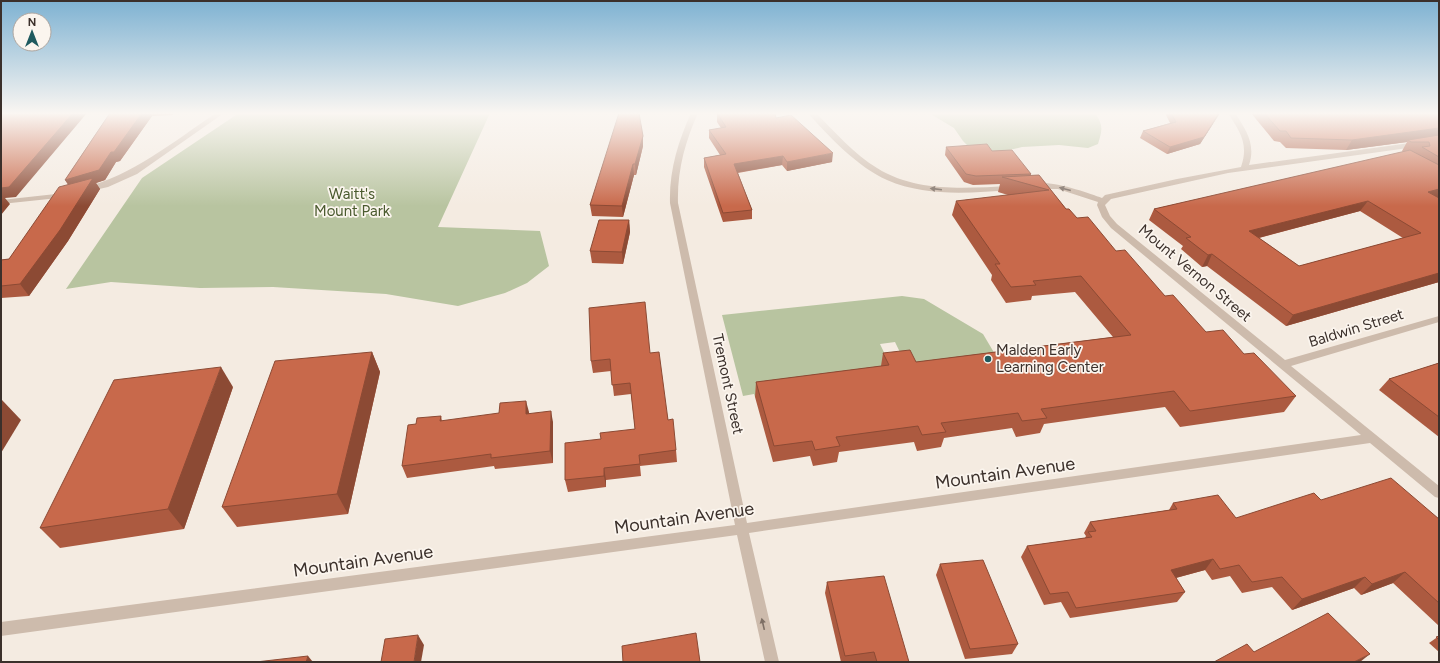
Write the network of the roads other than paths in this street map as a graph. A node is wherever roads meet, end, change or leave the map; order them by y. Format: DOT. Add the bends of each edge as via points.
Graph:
graph roads {
  1 [pos="175,144"];
  2 [pos="683,144"];
  3 [pos="845,144"];
  4 [pos="1248,144"];
  5 [pos="1423,144"];
  6 [pos="1389,150"];
  7 [pos="1402,156"];
  8 [pos="1244,168"];
  9 [pos="1103,201"];
  10 [pos="1,202"];
  11 [pos="1439,319"];
  12 [pos="1282,366"];
  13 [pos="1371,438"];
  14 [pos="1439,493"];
  15 [pos="742,528"];
  16 [pos="1,628"];
  17 [pos="772,662"];
  1 -- 10 [label="street" via="134,172 105,185 76,193"];
  2 -- 15 [label="street, Tremont Street" via="673,194 674,203"];
  9 -- 3 [label="street, one-way" via="1058,188 928,188 896,180 874,170"];
  4 -- 8 [label="street" via="1249,153"];
  5 -- 6 [label="street"];
  6 -- 7 [label="street"];
  6 -- 8 [label="street"];
  8 -- 9 [label="street" via="1108,197"];
  9 -- 12 [label="street, Mount Vernon Street" via="1102,209 1114,226"];
  11 -- 12 [label="street, Baldwin Street"];
  12 -- 13 [label="street, Mount Vernon Street"];
  13 -- 14 [label="street, Mount Vernon Street"];
  13 -- 15 [label="street, Mountain Avenue"];
  15 -- 16 [label="street, Mountain Avenue"];
  17 -- 15 [label="street, Tremont Street, one-way"];
}
